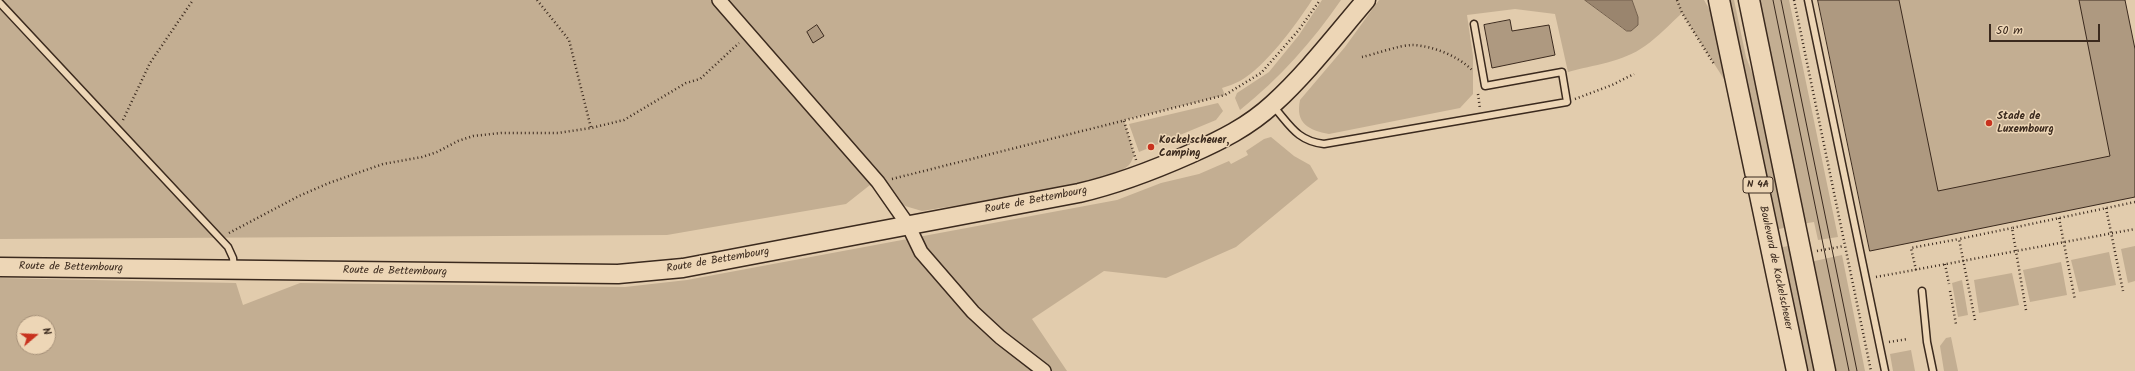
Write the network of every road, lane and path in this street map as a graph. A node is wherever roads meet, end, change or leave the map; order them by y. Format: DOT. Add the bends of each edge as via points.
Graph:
graph roads {
  1 [pos="193,0"];
  2 [pos="537,0"];
  3 [pos="719,0"];
  4 [pos="1320,0"];
  5 [pos="1352,0"];
  6 [pos="1366,0"];
  7 [pos="1714,0"];
  8 [pos="1719,0"];
  9 [pos="1749,0"];
  10 [pos="1794,0"];
  11 [pos="1808,0"];
  12 [pos="0,4"];
  13 [pos="1474,24"];
  14 [pos="1725,30"];
  15 [pos="750,33"];
  16 [pos="1332,39"];
  17 [pos="1362,57"];
  18 [pos="1474,74"];
  19 [pos="1634,74"];
  20 [pos="1477,88"];
  21 [pos="1567,102"];
  22 [pos="1272,105"];
  23 [pos="1482,117"];
  24 [pos="1124,120"];
  25 [pos="591,128"];
  26 [pos="119,130"];
  27 [pos="1142,175"];
  28 [pos="878,182"];
  29 [pos="2135,202"];
  30 [pos="2106,208"];
  31 [pos="2059,218"];
  32 [pos="908,224"];
  33 [pos="2012,228"];
  34 [pos="2135,229"];
  35 [pos="2110,233"];
  36 [pos="220,239"];
  37 [pos="1959,239"];
  38 [pos="2063,242"];
  39 [pos="2016,251"];
  40 [pos="1964,261"];
  41 [pos="1945,264"];
  42 [pos="0,267"];
  43 [pos="234,269"];
  44 [pos="1916,270"];
  45 [pos="1866,279"];
  46 [pos="1949,284"];
  47 [pos="1922,291"];
  48 [pos="1950,291"];
  49 [pos="2123,291"];
  50 [pos="2075,300"];
  51 [pos="2026,310"];
  52 [pos="1975,320"];
  53 [pos="1956,324"];
  54 [pos="1908,339"];
  55 [pos="1888,342"];
  56 [pos="1044,371"];
  57 [pos="1797,371"];
  58 [pos="1826,371"];
  59 [pos="1871,371"];
  60 [pos="1885,371"];
  61 [pos="1933,371"];
  1 -- 26 [label="path" via="150,63"];
  2 -- 25 [label="path" via="569,40"];
  3 -- 15 [label="street"];
  4 -- 24 [label="path" via="1278,56 1261,73 1244,84 1225,95"];
  5 -- 16 [label="main road, Route de Bettembourg"];
  6 -- 16 [label="main road, Route de Bettembourg"];
  7 -- 14 [label="lane"];
  8 -- 14 [label="main road, Boulevard de Kockelscheuer / N 4A"];
  9 -- 58 [label="main road, N 4A"];
  10 -- 59 [label="path"];
  11 -- 45 [label="lane"];
  12 -- 26 [label="lane"];
  13 -- 21 [label="lane" via="1485,86 1562,72"];
  14 -- 57 [label="main road, Boulevard de Kockelscheuer / N 4A"];
  15 -- 25 [label="path" via="700,79 686,83 624,120"];
  15 -- 28 [label="street"];
  16 -- 22 [label="main road, Route de Bettembourg"];
  17 -- 18 [label="path" via="1412,45 1438,50 1462,62 1472,69"];
  19 -- 21 [label="path"];
  20 -- 23 [label="path"];
  21 -- 23 [label="lane"];
  22 -- 23 [label="lane" via="1297,134 1309,143 1324,144"];
  22 -- 27 [label="main road, Route de Bettembourg" via="1233,135"];
  24 -- 27 [label="path"];
  24 -- 28 [label="path"];
  25 -- 36 [label="path" via="558,133 501,133 473,136 432,154 383,164 329,183 298,196"];
  26 -- 36 [label="lane"];
  27 -- 32 [label="main road, Route de Bettembourg" via="1079,193"];
  28 -- 32 [label="street"];
  29 -- 30 [label="path"];
  30 -- 31 [label="path"];
  30 -- 35 [label="path"];
  31 -- 33 [label="path"];
  31 -- 38 [label="path"];
  32 -- 43 [label="main road, Route de Bettembourg" via="684,268 618,274"];
  32 -- 56 [label="street" via="921,252 973,312"];
  33 -- 37 [label="path"];
  33 -- 39 [label="path"];
  34 -- 35 [label="path"];
  35 -- 38 [label="path"];
  35 -- 49 [label="path"];
  36 -- 43 [label="lane" via="228,247"];
  37 -- 40 [label="path"];
  37 -- 44 [label="path" via="1911,248"];
  38 -- 39 [label="path"];
  38 -- 50 [label="path"];
  39 -- 40 [label="path"];
  39 -- 51 [label="path"];
  40 -- 41 [label="path"];
  40 -- 52 [label="path"];
  41 -- 44 [label="path"];
  41 -- 46 [label="path"];
  42 -- 43 [label="main road, Route de Bettembourg"];
  44 -- 45 [label="path"];
  45 -- 60 [label="lane"];
  47 -- 61 [label="lane"];
  48 -- 53 [label="path"];
  54 -- 55 [label="path"];
}
